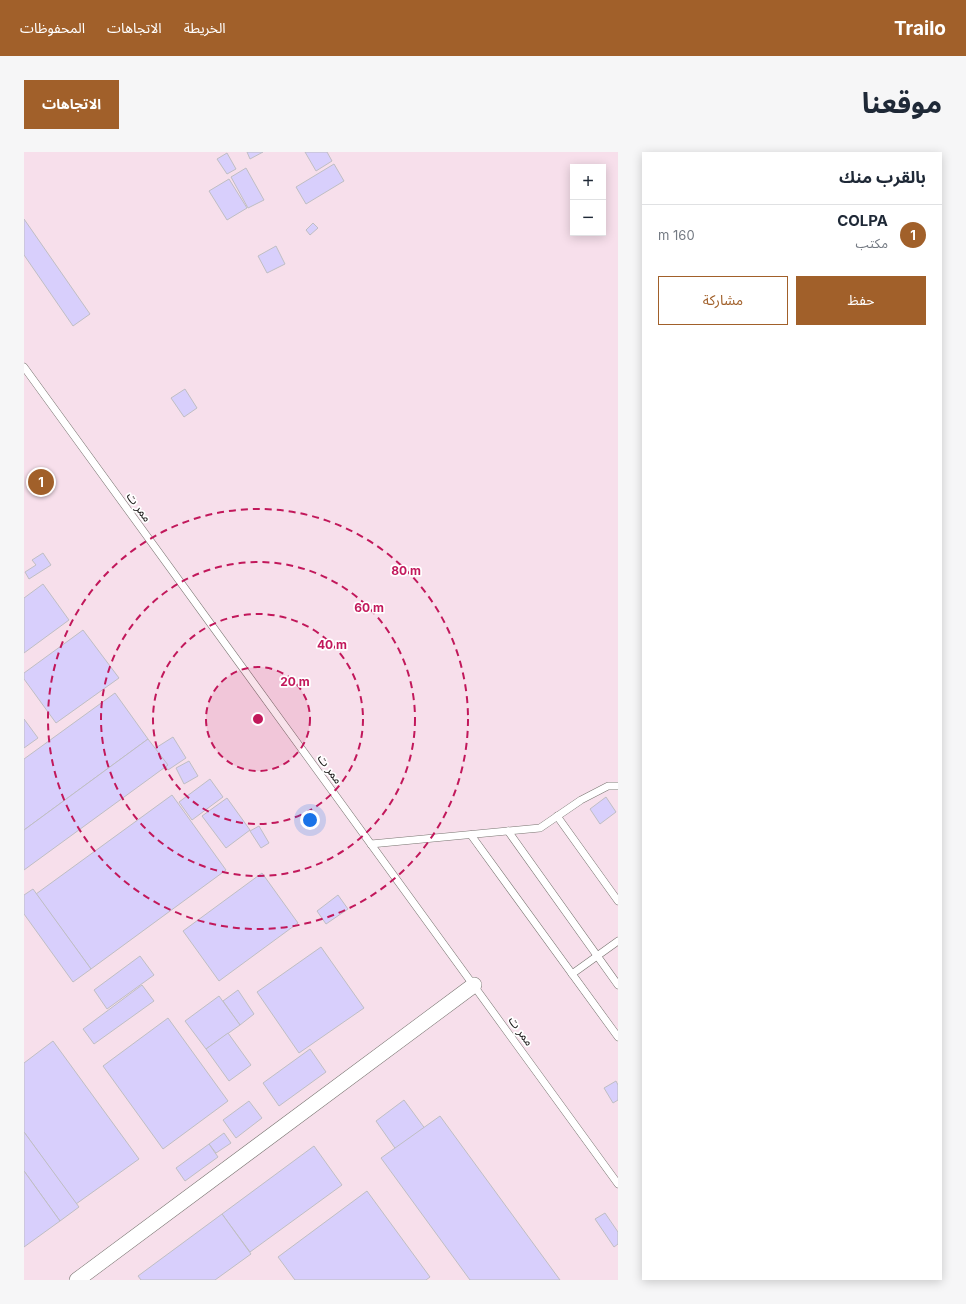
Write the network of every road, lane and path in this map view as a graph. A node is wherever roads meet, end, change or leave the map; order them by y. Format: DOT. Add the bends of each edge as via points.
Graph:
graph roads {
  1 [pos="24,367"];
  2 [pos="618,786"];
  3 [pos="557,816"];
  4 [pos="508,831"];
  5 [pos="471,834"];
  6 [pos="371,844"];
  7 [pos="618,901"];
  8 [pos="618,941"];
  9 [pos="597,956"];
  10 [pos="572,974"];
  11 [pos="474,985"];
  12 [pos="618,985"];
  13 [pos="618,1037"];
  14 [pos="618,1184"];
  15 [pos="77,1280"];
  1 -- 6 [label="lane, ممر ت"];
  2 -- 3 [label="lane" via="608,786"];
  3 -- 4 [label="lane" via="540,828"];
  3 -- 7 [label="lane"];
  4 -- 5 [label="lane"];
  4 -- 9 [label="lane"];
  5 -- 6 [label="lane"];
  5 -- 10 [label="lane"];
  6 -- 11 [label="lane, ممر ت"];
  8 -- 9 [label="lane"];
  9 -- 10 [label="lane"];
  9 -- 12 [label="lane"];
  10 -- 13 [label="lane"];
  11 -- 14 [label="lane, ممر ت"];
  11 -- 15 [label="street"];
}
